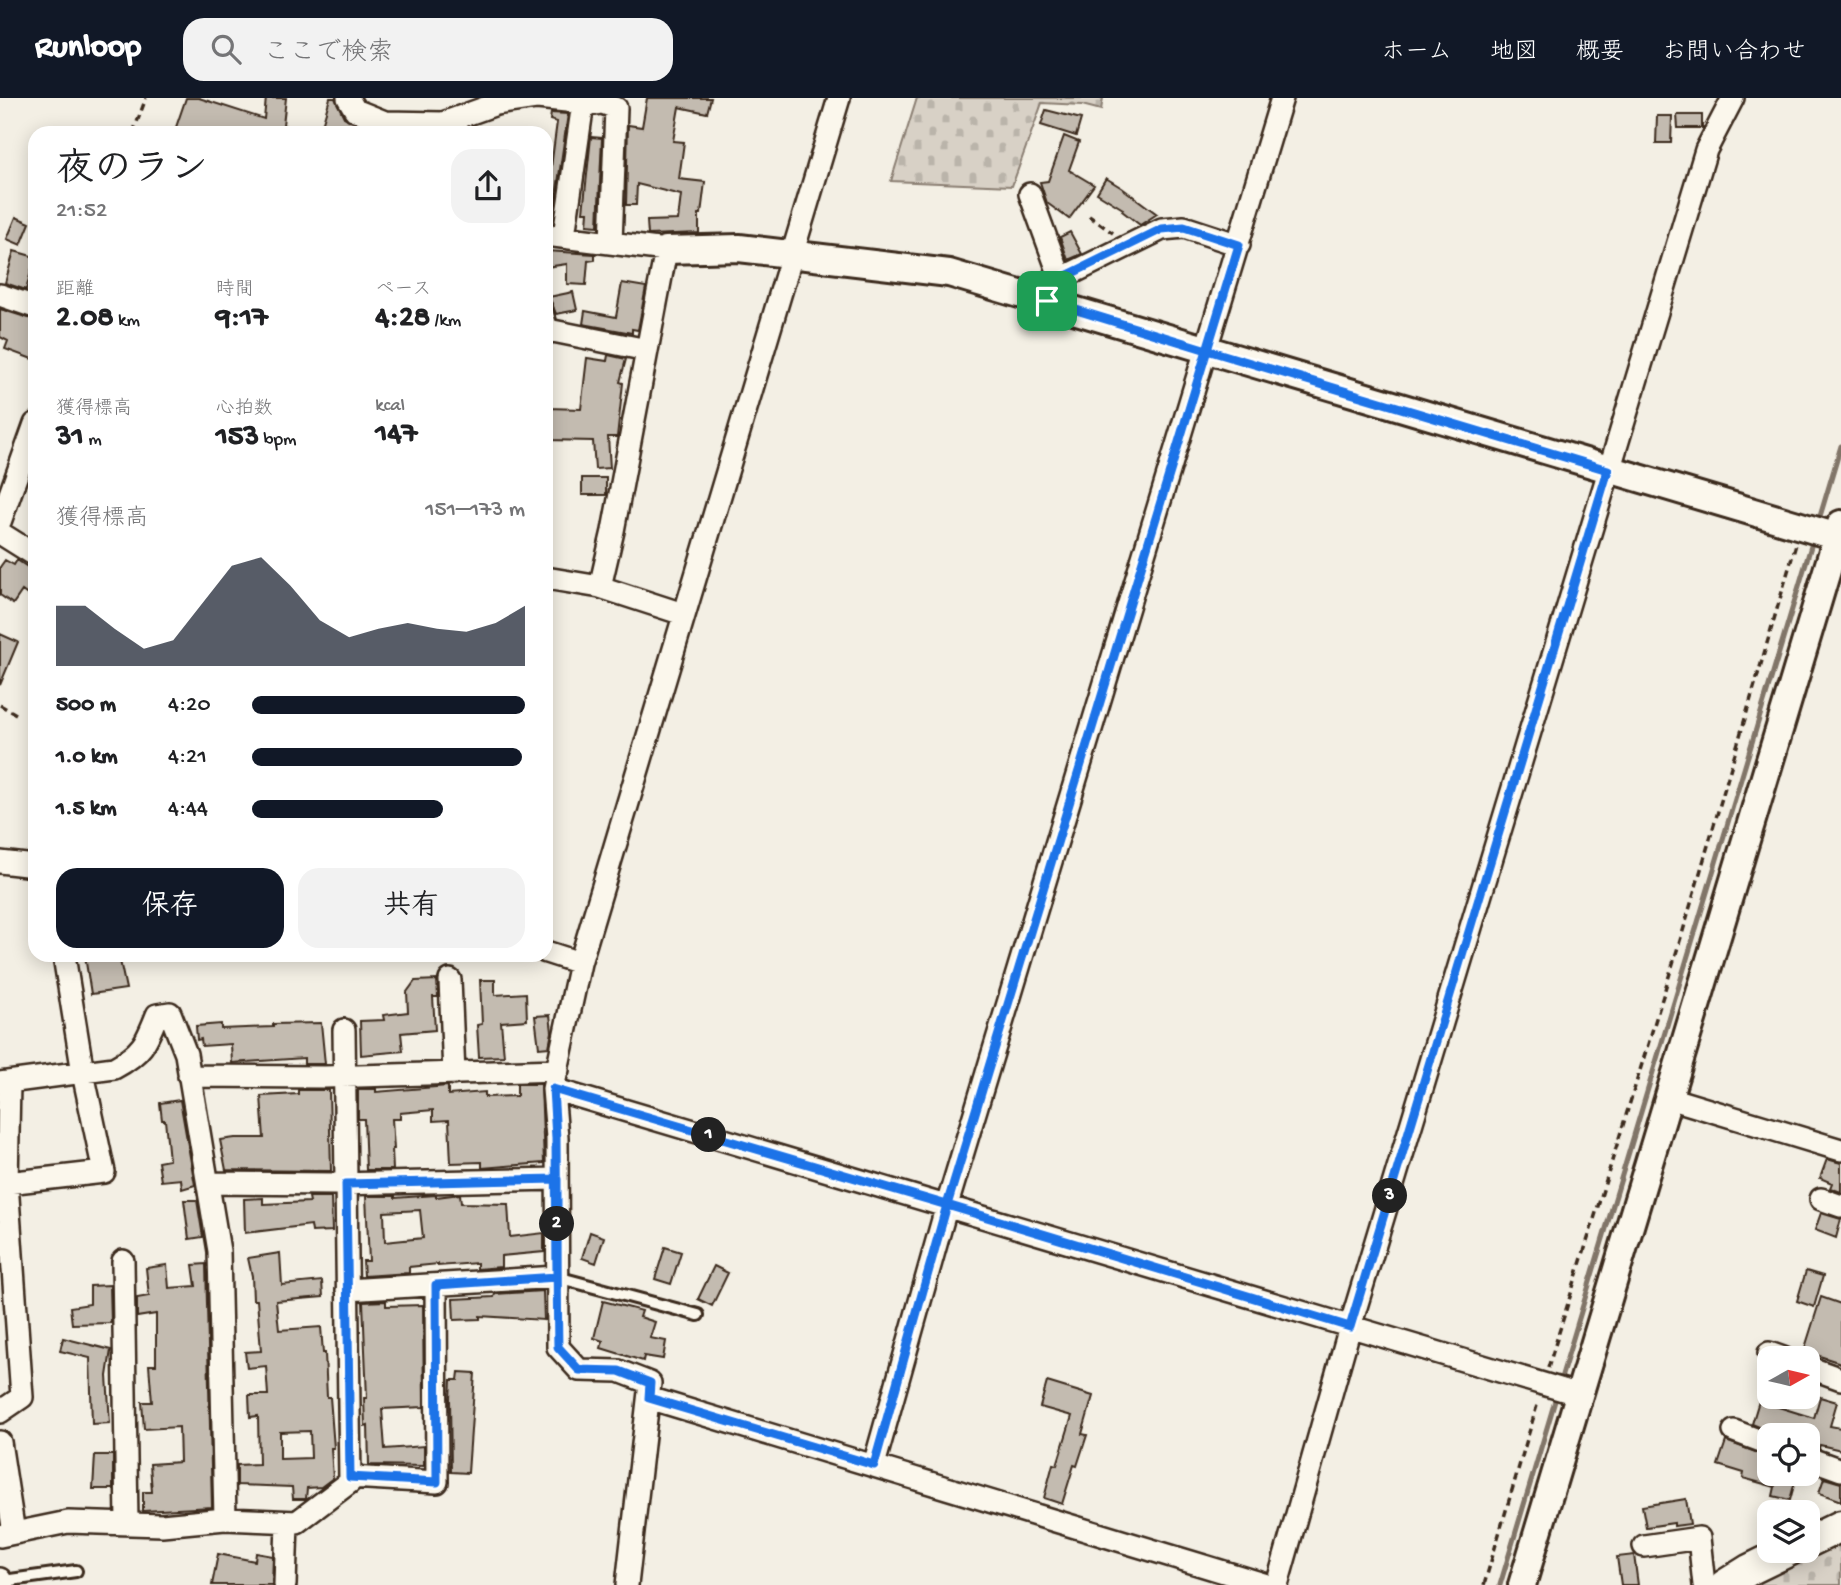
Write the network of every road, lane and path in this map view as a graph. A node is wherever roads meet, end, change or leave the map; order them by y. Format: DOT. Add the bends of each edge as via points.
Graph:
graph roads {
  1 [pos="146,98"];
  2 [pos="348,98"];
  3 [pos="536,98"];
  4 [pos="839,98"];
  5 [pos="1282,98"];
  6 [pos="1733,98"];
  7 [pos="606,101"];
  8 [pos="583,103"];
  9 [pos="136,126"];
  10 [pos="381,126"];
  11 [pos="398,126"];
  12 [pos="1030,194"];
  13 [pos="1089,216"];
  14 [pos="555,236"];
  15 [pos="611,243"];
  16 [pos="1130,245"];
  17 [pos="1239,245"];
  18 [pos="666,250"];
  19 [pos="794,254"];
  20 [pos="1061,279"];
  21 [pos="0,295"];
  22 [pos="1047,301"];
  23 [pos="28,305"];
  24 [pos="553,333"];
  25 [pos="1207,350"];
  26 [pos="647,351"];
  27 [pos="28,451"];
  28 [pos="1608,470"];
  29 [pos="0,522"];
  30 [pos="1826,531"];
  31 [pos="0,533"];
  32 [pos="28,551"];
  33 [pos="553,579"];
  34 [pos="600,587"];
  35 [pos="683,614"];
  36 [pos="0,705"];
  37 [pos="16,714"];
  38 [pos="0,862"];
  39 [pos="28,865"];
  40 [pos="553,954"];
  41 [pos="65,962"];
  42 [pos="580,962"];
  43 [pos="450,980"];
  44 [pos="344,1030"];
  45 [pos="83,1073"];
  46 [pos="454,1074"];
  47 [pos="189,1076"];
  48 [pos="343,1077"];
  49 [pos="555,1080"];
  50 [pos="4,1083"];
  51 [pos="1669,1098"];
  52 [pos="1841,1150"];
  53 [pos="557,1179"];
  54 [pos="7,1183"];
  55 [pos="208,1183"];
  56 [pos="346,1184"];
  57 [pos="947,1205"];
  58 [pos="123,1261"];
  59 [pos="557,1277"];
  60 [pos="436,1285"];
  61 [pos="347,1290"];
  62 [pos="698,1315"];
  63 [pos="1350,1327"];
  64 [pos="1820,1371"];
  65 [pos="1841,1379"];
  66 [pos="1546,1386"];
  67 [pos="1575,1394"];
  68 [pos="649,1398"];
  69 [pos="0,1412"];
  70 [pos="1734,1432"];
  71 [pos="1757,1440"];
  72 [pos="0,1442"];
  73 [pos="1820,1462"];
  74 [pos="874,1465"];
  75 [pos="1841,1470"];
  76 [pos="350,1477"];
  77 [pos="225,1519"];
  78 [pos="287,1522"];
  79 [pos="127,1523"];
  80 [pos="1841,1526"];
  81 [pos="7,1534"];
  82 [pos="1820,1536"];
  83 [pos="1644,1546"];
  84 [pos="1763,1563"];
  85 [pos="76,1571"];
  86 [pos="2,1582"];
  87 [pos="285,1585"];
  88 [pos="627,1585"];
  89 [pos="1267,1585"];
  90 [pos="1277,1585"];
  91 [pos="1483,1585"];
  92 [pos="1522,1585"];
  93 [pos="1704,1585"];
  94 [pos="1724,1585"];
  1 -- 9 [label="path"];
  2 -- 10 [label="street" via="355,110"];
  3 -- 8 [label="street"];
  3 -- 11 [label="street" via="496,104 443,123"];
  4 -- 19 [label="street"];
  5 -- 17 [label="street"];
  6 -- 28 [label="street" via="1706,150"];
  7 -- 8 [label="street"];
  7 -- 15 [label="street" via="616,108"];
  8 -- 14 [label="street"];
  12 -- 20 [label="street"];
  13 -- 16 [label="path"];
  14 -- 15 [label="street"];
  15 -- 18 [label="street"];
  16 -- 17 [label="street" via="1162,229 1184,227"];
  16 -- 20 [label="street"];
  17 -- 25 [label="street"];
  18 -- 19 [label="street" via="739,248"];
  18 -- 26 [label="street"];
  19 -- 22 [label="street" via="948,274"];
  19 -- 35 [label="street"];
  20 -- 22 [label="street"];
  21 -- 23 [label="street"];
  22 -- 25 [label="street"];
  24 -- 26 [label="street"];
  25 -- 28 [label="street"];
  25 -- 57 [label="street"];
  26 -- 34 [label="street"];
  27 -- 29 [label="street"];
  28 -- 30 [label="street"];
  28 -- 63 [label="street"];
  30 -- 51 [label="street"];
  30 -- 66 [label="path" via="1683,931"];
  31 -- 32 [label="street"];
  33 -- 34 [label="street"];
  34 -- 35 [label="street"];
  35 -- 42 [label="street"];
  36 -- 37 [label="path"];
  38 -- 39 [label="street"];
  40 -- 42 [label="street"];
  41 -- 45 [label="street"];
  42 -- 49 [label="street"];
  43 -- 46 [label="street"];
  44 -- 48 [label="street"];
  45 -- 47 [label="street" via="130,1060 145,1046 157,1015 170,1013"];
  45 -- 50 [label="street"];
  45 -- 54 [label="street" via="104,1172"];
  46 -- 48 [label="street"];
  46 -- 49 [label="street"];
  47 -- 48 [label="street"];
  47 -- 55 [label="street"];
  48 -- 56 [label="street"];
  49 -- 53 [label="street"];
  49 -- 57 [label="street"];
  50 -- 54 [label="street"];
  51 -- 52 [label="street"];
  51 -- 67 [label="street"];
  53 -- 56 [label="street"];
  53 -- 59 [label="street"];
  54 -- 69 [label="street" via="22,1397"];
  55 -- 56 [label="street"];
  55 -- 77 [label="street" via="219,1251"];
  56 -- 61 [label="street"];
  57 -- 63 [label="street"];
  57 -- 74 [label="street"];
  58 -- 79 [label="street"];
  59 -- 60 [label="street"];
  59 -- 62 [label="lane"];
  59 -- 68 [label="street" via="558,1347 579,1370 619,1371 650,1383"];
  60 -- 61 [label="street"];
  60 -- 76 [label="street" via="437,1482"];
  61 -- 76 [label="street"];
  63 -- 66 [label="street"];
  63 -- 90 [label="street"];
  64 -- 65 [label="street"];
  66 -- 67 [label="street"];
  66 -- 91 [label="path"];
  67 -- 92 [label="street"];
  68 -- 74 [label="street"];
  68 -- 88 [label="street"];
  70 -- 71 [label="street"];
  72 -- 81 [label="street"];
  73 -- 75 [label="street"];
  74 -- 89 [label="street"];
  76 -- 78 [label="street" via="350,1482 297,1522"];
  77 -- 78 [label="street"];
  77 -- 79 [label="street"];
  78 -- 87 [label="street"];
  79 -- 81 [label="street" via="68,1522"];
  80 -- 82 [label="main road"];
  83 -- 93 [label="street" via="1699,1538"];
  84 -- 94 [label="main road"];
  85 -- 86 [label="lane"];
}
